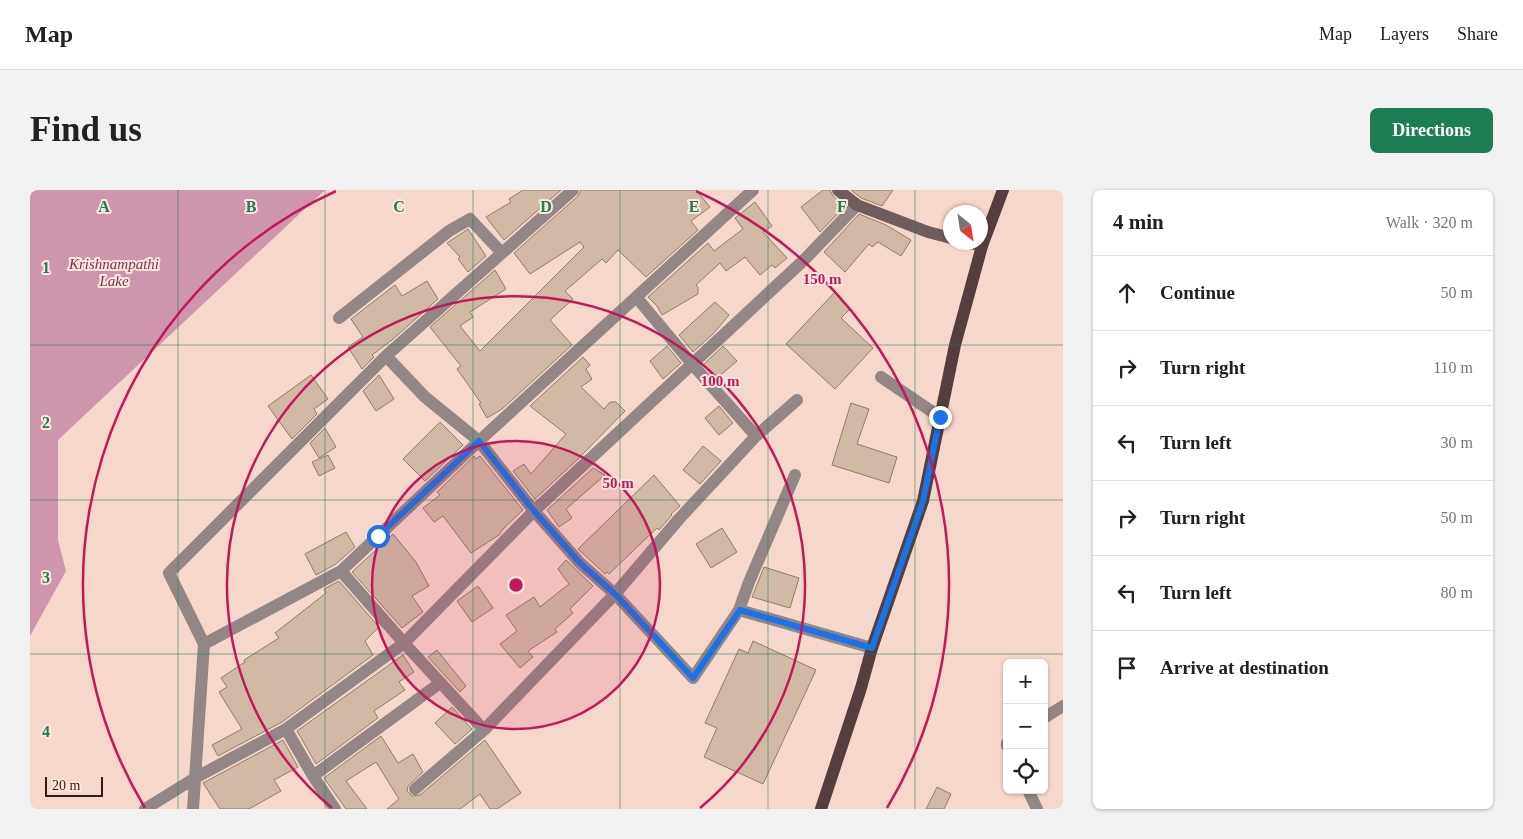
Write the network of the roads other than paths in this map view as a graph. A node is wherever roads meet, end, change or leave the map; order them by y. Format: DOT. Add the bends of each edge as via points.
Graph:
graph roads {
  1 [pos="573,190"];
  2 [pos="753,190"];
  3 [pos="838,190"];
  4 [pos="1003,190"];
  5 [pos="857,205"];
  6 [pos="988,230"];
  7 [pos="943,236"];
  8 [pos="981,250"];
  9 [pos="502,253"];
  10 [pos="637,298"];
  11 [pos="339,318"];
  12 [pos="386,356"];
  13 [pos="693,365"];
  14 [pos="881,378"];
  15 [pos="797,400"];
  16 [pos="940,417"];
  17 [pos="756,436"];
  18 [pos="479,441"];
  19 [pos="795,475"];
  20 [pos="534,511"];
  21 [pos="341,571"];
  22 [pos="615,594"];
  23 [pos="740,610"];
  24 [pos="204,644"];
  25 [pos="404,644"];
  26 [pos="872,648"];
  27 [pos="440,683"];
  28 [pos="1063,706"];
  29 [pos="1048,715"];
  30 [pos="286,729"];
  31 [pos="484,730"];
  32 [pos="313,776"];
  33 [pos="195,778"];
  34 [pos="415,790"];
  35 [pos="1030,794"];
  36 [pos="144,809"];
  37 [pos="193,809"];
  38 [pos="335,809"];
  39 [pos="821,809"];
  40 [pos="1037,809"];
  1 -- 9 [label="street"];
  2 -- 10 [label="street"];
  3 -- 5 [label="street"];
  4 -- 6 [label="main road"];
  5 -- 7 [label="street"];
  5 -- 13 [label="street"];
  8 -- 16 [label="main road" via="955,345"];
  9 -- 11 [label="street" via="470,219 449,231"];
  9 -- 12 [label="street"];
  10 -- 13 [label="street"];
  10 -- 18 [label="street"];
  12 -- 18 [label="street" via="426,397"];
  12 -- 24 [label="street" via="169,573"];
  13 -- 17 [label="street"];
  13 -- 20 [label="street"];
  14 -- 16 [label="street"];
  15 -- 17 [label="street"];
  16 -- 26 [label="main road" via="923,501"];
  17 -- 22 [label="street"];
  18 -- 20 [label="street"];
  18 -- 21 [label="street"];
  19 -- 23 [label="street"];
  20 -- 22 [label="street" via="580,563"];
  20 -- 25 [label="street"];
  21 -- 24 [label="street"];
  21 -- 25 [label="street"];
  22 -- 23 [label="street" via="693,678"];
  22 -- 31 [label="street"];
  23 -- 26 [label="street"];
  24 -- 33 [label="street"];
  25 -- 27 [label="street"];
  25 -- 30 [label="street"];
  26 -- 39 [label="main road"];
  27 -- 31 [label="street"];
  27 -- 32 [label="street"];
  28 -- 29 [label="street"];
  30 -- 32 [label="street"];
  30 -- 33 [label="street"];
  31 -- 34 [label="street"];
  32 -- 38 [label="street"];
  33 -- 36 [label="street"];
  33 -- 37 [label="street"];
  35 -- 40 [label="street"];
}
